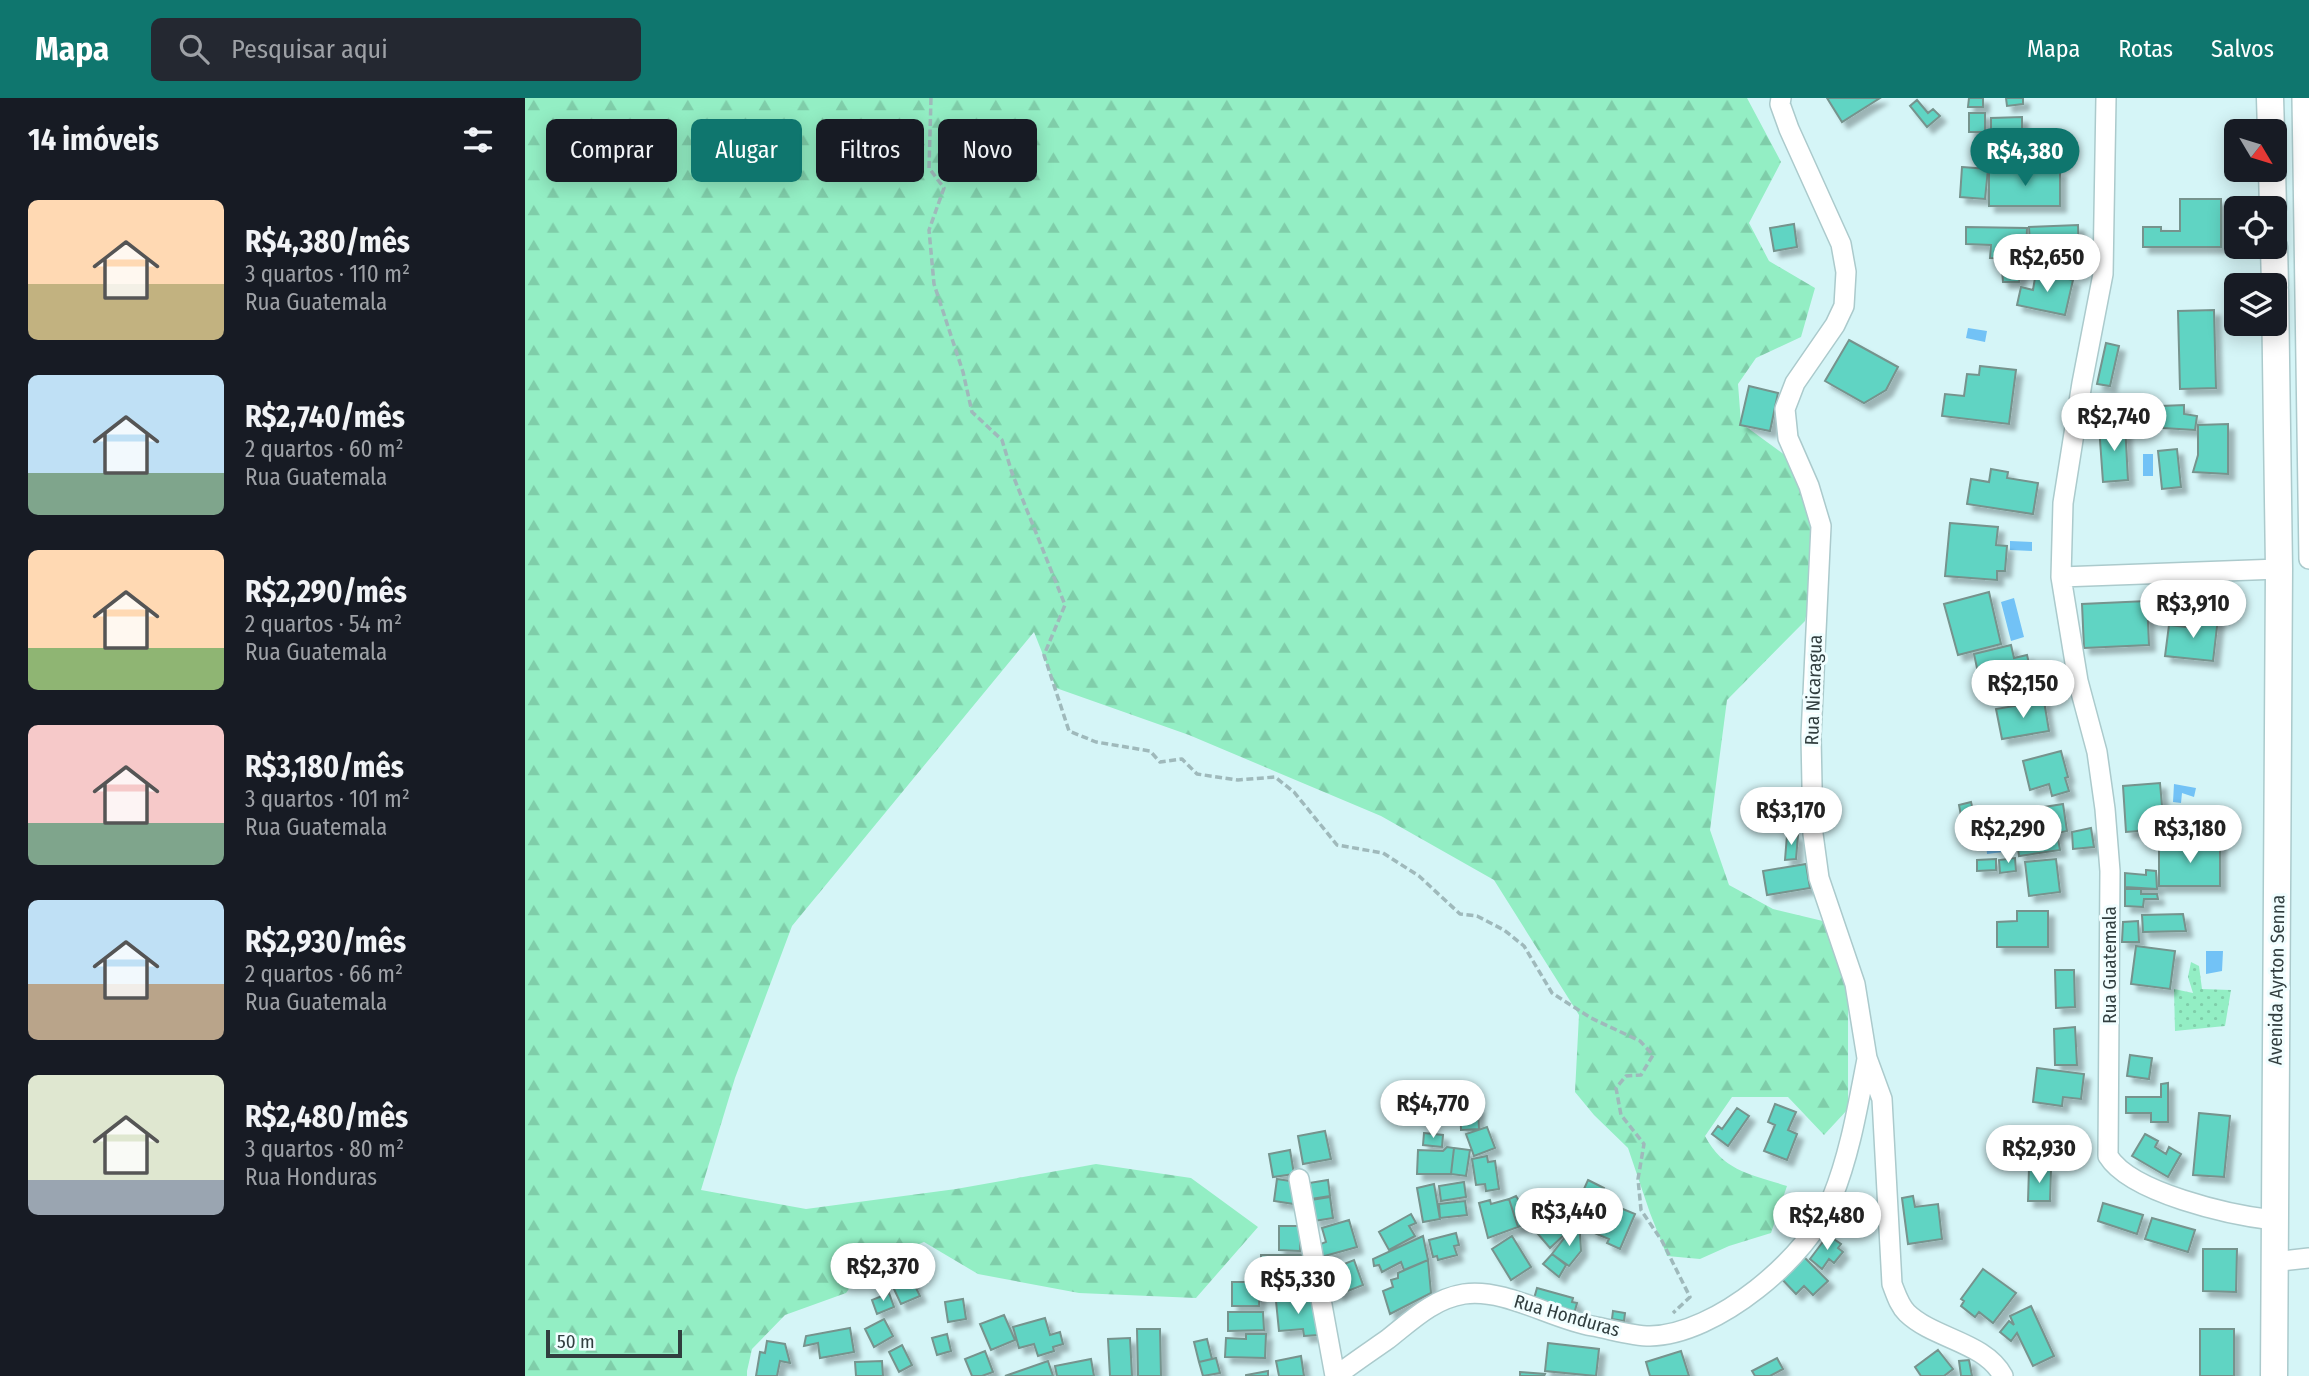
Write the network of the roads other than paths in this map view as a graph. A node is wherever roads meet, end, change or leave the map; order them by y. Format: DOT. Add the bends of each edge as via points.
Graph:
graph roads {
  1 [pos="1781,98"];
  2 [pos="2106,98"];
  3 [pos="2270,98"];
  4 [pos="2302,98"];
  5 [pos="2271,119"];
  6 [pos="2276,336"];
  7 [pos="2309,559"];
  8 [pos="2279,569"];
  9 [pos="2061,577"];
  10 [pos="1867,1058"];
  11 [pos="1299,1179"];
  12 [pos="2273,1220"];
  13 [pos="2309,1258"];
  14 [pos="2273,1262"];
  15 [pos="1335,1376"];
  16 [pos="2003,1376"];
  17 [pos="2274,1376"];
  1 -- 10 [label="street, Rua Nicaragua" via="1789,129 1841,244 1846,272 1844,306 1794,383 1786,409 1788,439 1821,526 1811,723 1813,834 1819,878 1855,984"];
  2 -- 9 [label="street, Rua Guatemala" via="2103,274 2063,503"];
  3 -- 5 [label="main road"];
  4 -- 7 [label="street"];
  6 -- 8 [label="main road, Avenida Ayrton Senna"];
  8 -- 9 [label="street"];
  8 -- 12 [label="main road, Avenida Ayrton Senna"];
  9 -- 12 [label="street, Rua Guatemala" via="2078,681 2097,752 2107,834 2108,1156 2115,1167 2157,1191"];
  10 -- 15 [label="street, Rua Honduras" via="1832,1199 1819,1224 1756,1293 1683,1331 1649,1336 1587,1325 1502,1297 1469,1293 1445,1298 1421,1312"];
  10 -- 16 [label="street, Rua Nicaragua" via="1882,1099 1892,1284 1897,1299 1907,1313 1981,1354"];
  11 -- 15 [label="street"];
  12 -- 14 [label="main road, Avenida Ayrton Senna"];
  13 -- 14 [label="street"];
  14 -- 17 [label="main road, Avenida Ayrton Senna"];
}
